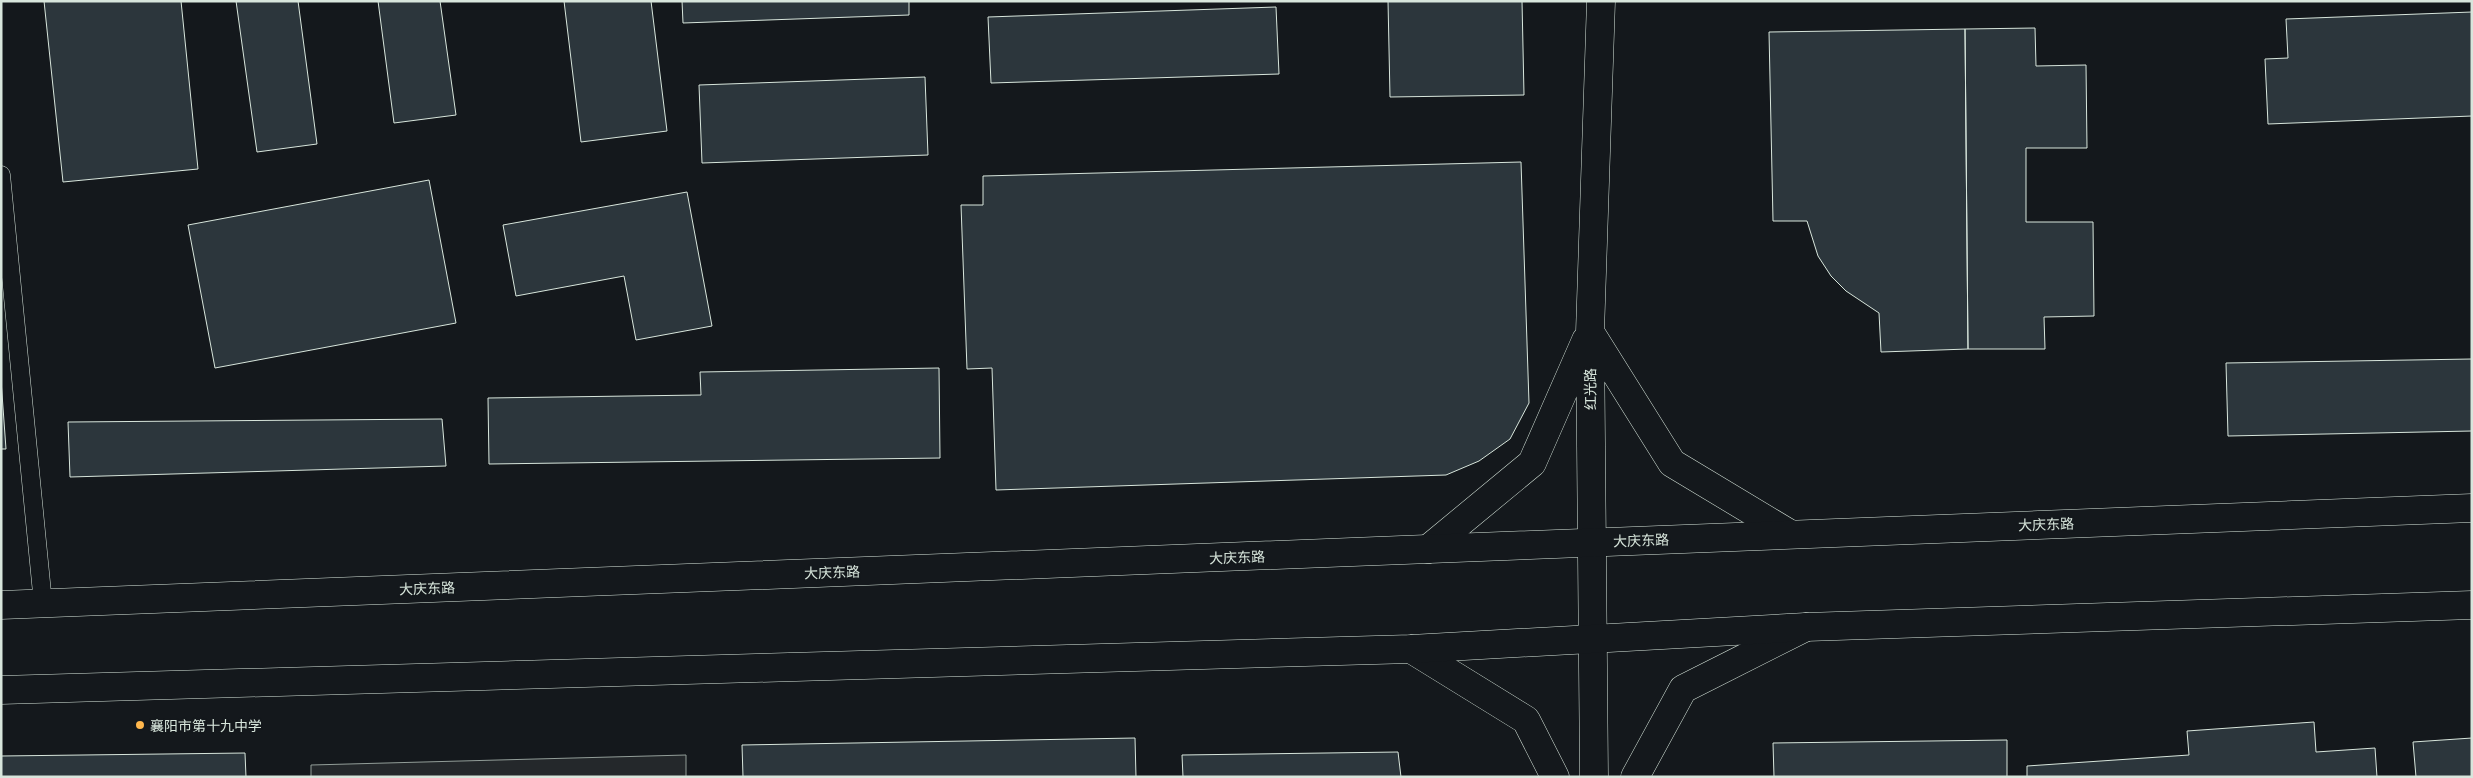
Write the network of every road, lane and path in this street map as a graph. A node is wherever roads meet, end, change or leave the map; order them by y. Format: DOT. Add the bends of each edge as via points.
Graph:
graph roads {
  1 [pos="1601,1"];
  2 [pos="1,175"];
  3 [pos="1590,332"];
  4 [pos="2472,508"];
  5 [pos="1790,534"];
  6 [pos="1592,542"];
  7 [pos="1428,549"];
  8 [pos="42,603"];
  9 [pos="1,605"];
  10 [pos="2472,605"];
  11 [pos="1806,627"];
  12 [pos="1592,638"];
  13 [pos="1412,649"];
  14 [pos="1,690"];
  15 [pos="1556,777"];
  16 [pos="1594,777"];
  17 [pos="1635,777"];
  1 -- 3 [label="main road, 红光路"];
  2 -- 8 [label="lane"];
  3 -- 5 [label="main road" via="1672,463"];
  3 -- 6 [label="main road, 红光路"];
  3 -- 7 [label="main road" via="1532,463"];
  4 -- 5 [label="main road, 大庆东路"];
  5 -- 6 [label="main road, 大庆东路"];
  6 -- 7 [label="main road, 大庆东路"];
  6 -- 12 [label="main road, 红光路"];
  7 -- 8 [label="main road, 大庆东路"];
  8 -- 9 [label="main road, 大庆东路"];
  10 -- 11 [label="main road"];
  11 -- 12 [label="main road"];
  11 -- 17 [label="main road" via="1683,689"];
  12 -- 13 [label="main road"];
  12 -- 16 [label="main road, 红光路"];
  13 -- 14 [label="main road"];
  13 -- 15 [label="main road" via="1526,720"];
}
